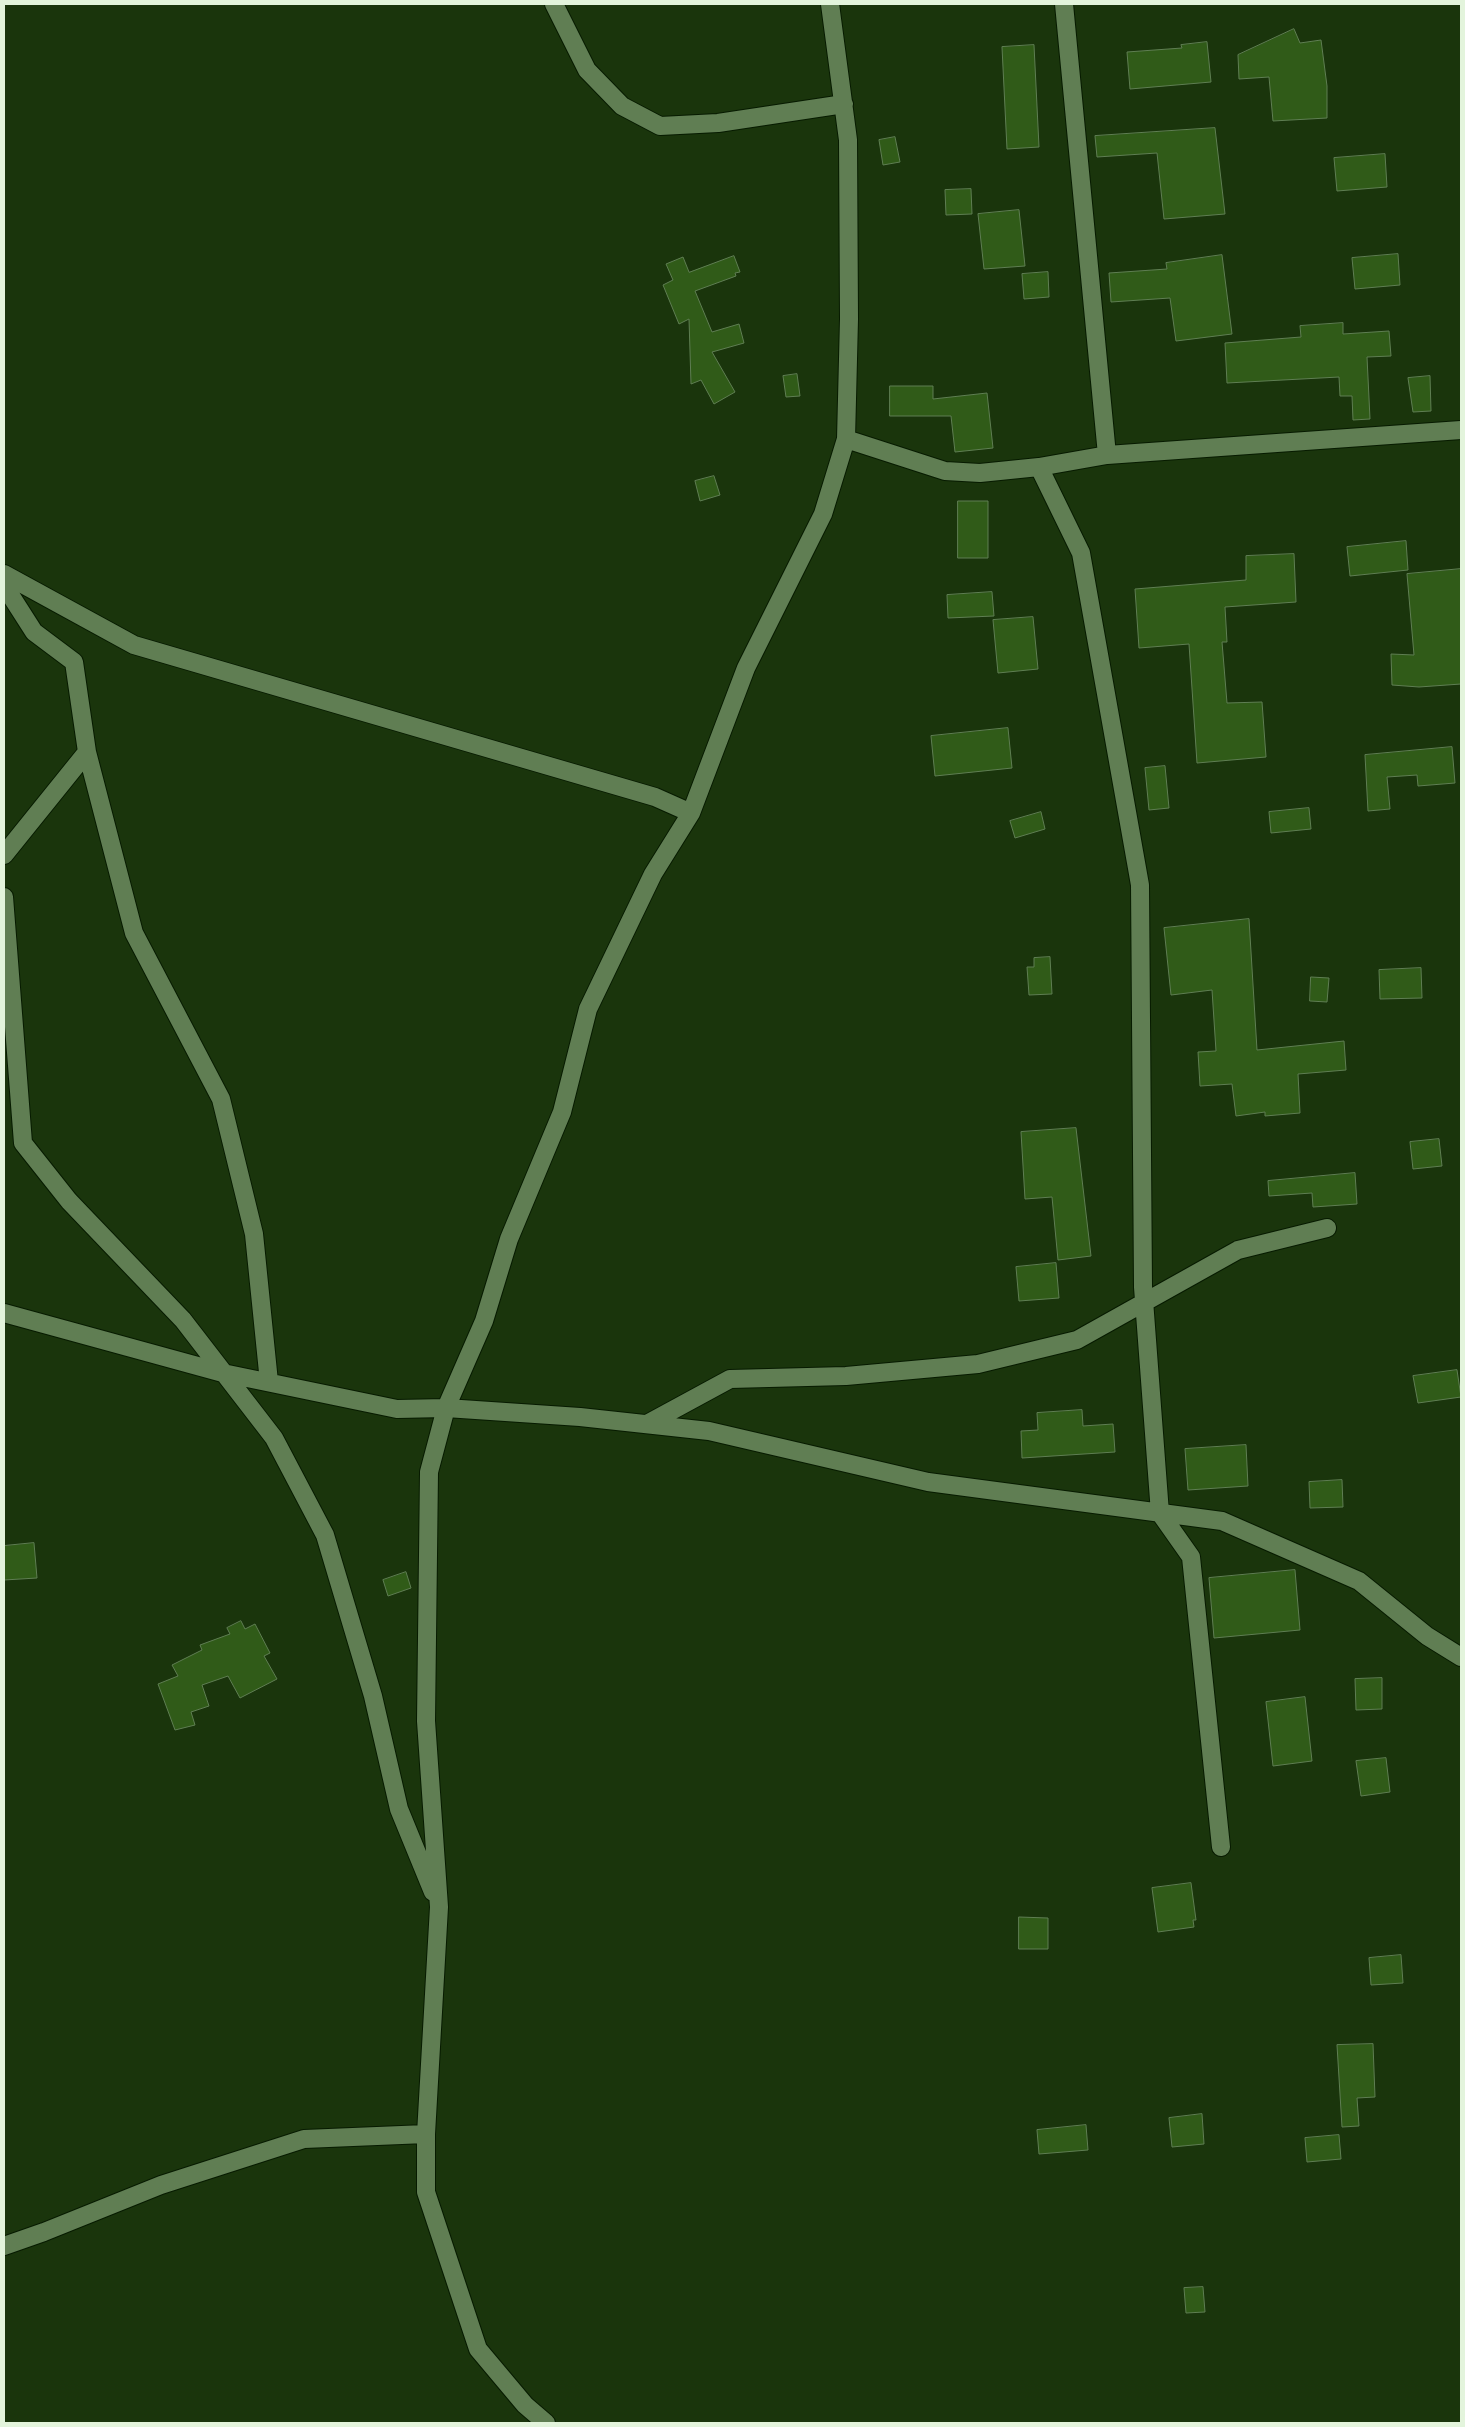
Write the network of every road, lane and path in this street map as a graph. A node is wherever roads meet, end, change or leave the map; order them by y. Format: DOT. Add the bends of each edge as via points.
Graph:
graph roads {
  1 [pos="554,4"];
  2 [pos="830,4"];
  3 [pos="1064,4"];
  4 [pos="844,104"];
  5 [pos="1461,430"];
  6 [pos="846,439"];
  7 [pos="1107,456"];
  8 [pos="1039,467"];
  9 [pos="4,574"];
  10 [pos="4,585"];
  11 [pos="87,752"];
  12 [pos="691,813"];
  13 [pos="4,855"];
  14 [pos="4,898"];
  15 [pos="1327,1228"];
  16 [pos="1143,1302"];
  17 [pos="4,1313"];
  18 [pos="223,1373"];
  19 [pos="269,1382"];
  20 [pos="446,1408"];
  21 [pos="646,1424"];
  22 [pos="1160,1513"];
  23 [pos="1461,1657"];
  24 [pos="1221,1847"];
  25 [pos="439,1907"];
  26 [pos="426,2134"];
  27 [pos="4,2246"];
  28 [pos="546,2423"];
  1 -- 4 [label="street" via="587,70 622,106 660,126 718,123"];
  2 -- 4 [label="street"];
  3 -- 7 [label="street"];
  4 -- 6 [label="street" via="848,140"];
  5 -- 7 [label="street"];
  6 -- 8 [label="street" via="945,471 980,473"];
  6 -- 12 [label="street" via="823,514 746,668"];
  7 -- 8 [label="street"];
  8 -- 16 [label="street" via="1081,553 1140,885"];
  9 -- 12 [label="street" via="134,645 655,797"];
  10 -- 11 [label="street" via="34,632 74,662"];
  11 -- 13 [label="street"];
  11 -- 19 [label="street" via="134,933 221,1099 254,1234"];
  12 -- 20 [label="street" via="653,874 588,1009 562,1112 509,1239 484,1321"];
  14 -- 18 [label="street" via="23,1143 69,1201 183,1320"];
  15 -- 16 [label="street" via="1238,1250"];
  16 -- 21 [label="street" via="1078,1340 978,1364 846,1376 730,1379"];
  16 -- 22 [label="street"];
  17 -- 18 [label="street"];
  18 -- 19 [label="street"];
  18 -- 25 [label="street" via="274,1438 325,1535 373,1696 399,1809"];
  19 -- 20 [label="street" via="397,1409"];
  20 -- 21 [label="street"];
  20 -- 25 [label="street" via="429,1472 426,1722"];
  21 -- 22 [label="street" via="708,1431 928,1482"];
  22 -- 23 [label="street" via="1222,1521 1359,1581 1427,1636"];
  22 -- 24 [label="street" via="1191,1556"];
  25 -- 26 [label="street"];
  26 -- 27 [label="street" via="304,2138 161,2185"];
  26 -- 28 [label="street" via="426,2192 478,2349 525,2405"];
}
